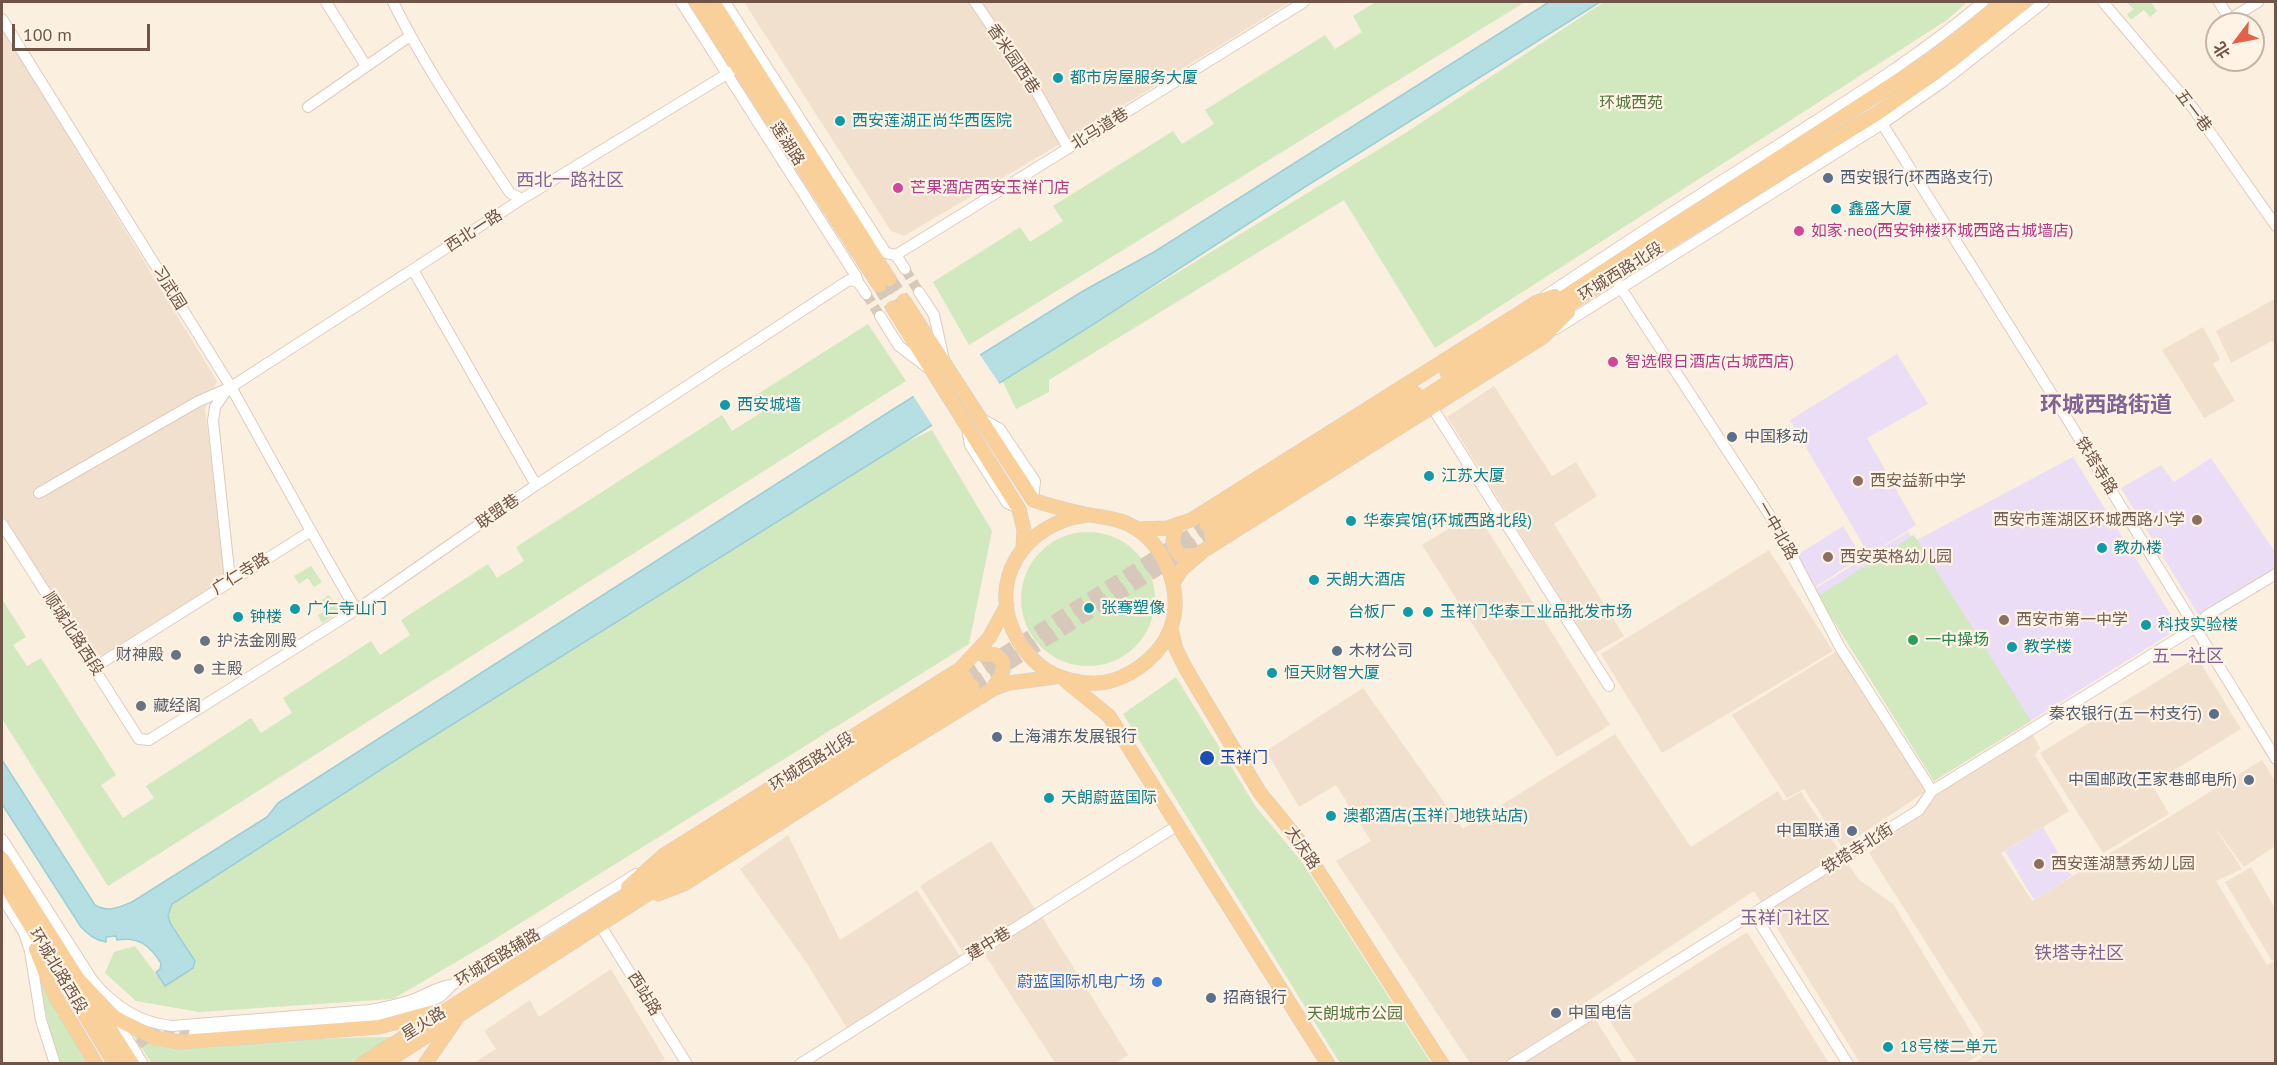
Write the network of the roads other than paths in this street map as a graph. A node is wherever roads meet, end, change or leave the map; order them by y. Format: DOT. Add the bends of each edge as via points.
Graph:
graph roads {
  1 [pos="326,2"];
  2 [pos="393,2"];
  3 [pos="681,2"];
  4 [pos="696,2"];
  5 [pos="975,2"];
  6 [pos="1304,2"];
  7 [pos="1983,2"];
  8 [pos="2003,2"];
  9 [pos="2024,2"];
  10 [pos="2043,2"];
  11 [pos="2103,2"];
  12 [pos="2219,2"];
  13 [pos="2258,2"];
  14 [pos="720,3"];
  15 [pos="2,19"];
  16 [pos="410,36"];
  17 [pos="750,60"];
  18 [pos="366,66"];
  19 [pos="732,70"];
  20 [pos="308,107"];
  21 [pos="1879,119"];
  22 [pos="1068,148"];
  23 [pos="522,199"];
  24 [pos="2276,226"];
  25 [pos="896,255"];
  26 [pos="905,269"];
  27 [pos="413,270"];
  28 [pos="1613,276"];
  29 [pos="853,281"];
  30 [pos="1621,289"];
  31 [pos="1581,291"];
  32 [pos="919,292"];
  33 [pos="866,294"];
  34 [pos="1538,302"];
  35 [pos="899,305"];
  36 [pos="880,316"];
  37 [pos="1543,337"];
  38 [pos="938,367"];
  39 [pos="231,387"];
  40 [pos="1432,407"];
  41 [pos="966,425"];
  42 [pos="536,485"];
  43 [pos="39,493"];
  44 [pos="1029,494"];
  45 [pos="1011,496"];
  46 [pos="1019,509"];
  47 [pos="1087,515"];
  48 [pos="2,524"];
  49 [pos="1178,524"];
  50 [pos="1137,529"];
  51 [pos="1209,530"];
  52 [pos="311,531"];
  53 [pos="1023,548"];
  54 [pos="1197,555"];
  55 [pos="2276,574"];
  56 [pos="230,580"];
  57 [pos="1173,583"];
  58 [pos="1007,605"];
  59 [pos="356,610"];
  60 [pos="2196,627"];
  61 [pos="1171,629"];
  62 [pos="975,653"];
  63 [pos="95,667"];
  64 [pos="1059,678"];
  65 [pos="1609,686"];
  66 [pos="993,689"];
  67 [pos="145,741"];
  68 [pos="2276,759"];
  69 [pos="1932,791"];
  70 [pos="1178,825"];
  71 [pos="4,848"];
  72 [pos="649,866"];
  73 [pos="6,877"];
  74 [pos="2,897"];
  75 [pos="637,902"];
  76 [pos="604,909"];
  77 [pos="1754,914"];
  78 [pos="600,925"];
  79 [pos="27,930"];
  80 [pos="32,948"];
  81 [pos="48,955"];
  82 [pos="500,958"];
  83 [pos="81,982"];
  84 [pos="452,985"];
  85 [pos="486,985"];
  86 [pos="107,999"];
  87 [pos="459,1009"];
  88 [pos="115,1018"];
  89 [pos="194,1033"];
  90 [pos="55,1064"];
  91 [pos="96,1064"];
  92 [pos="115,1064"];
  93 [pos="132,1064"];
  94 [pos="143,1064"];
  95 [pos="362,1064"];
  96 [pos="383,1064"];
  97 [pos="425,1064"];
  98 [pos="687,1064"];
  99 [pos="800,1064"];
  100 [pos="1328,1064"];
  101 [pos="1442,1064"];
  102 [pos="1512,1064"];
  103 [pos="1848,1064"];
  1 -- 18 [label="street"];
  2 -- 16 [label="street"];
  3 -- 19 [label="street"];
  4 -- 19 [label="main road, 莲湖路"];
  5 -- 22 [label="street, 香米园西巷" via="1018,59"];
  6 -- 22 [label="street, 北马道巷"];
  7 -- 34 [label="street" via="1871,85 1615,248"];
  8 -- 31 [label="main road, 环城西路北段" via="1932,59"];
  9 -- 21 [label="main road, 环城西路北段"];
  10 -- 21 [label="street" via="1944,81"];
  11 -- 24 [label="street, 五一巷" via="2193,108"];
  12 -- 13 [label="street" via="2230,19"];
  14 -- 17 [label="main road, 莲湖路"];
  14 -- 25 [label="street" via="886,253"];
  15 -- 39 [label="street, 习武园"];
  16 -- 18 [label="street"];
  16 -- 23 [label="street" via="510,193"];
  17 -- 19 [label="street, 西北一路"];
  17 -- 19 [label="main road, 莲湖路" via="884,282"];
  18 -- 20 [label="street"];
  19 -- 23 [label="street, 西北一路"];
  19 -- 29 [label="street" via="856,276"];
  21 -- 28 [label="main road, 环城西路北段"];
  21 -- 30 [label="street"];
  21 -- 60 [label="street, 铁塔寺路"];
  22 -- 25 [label="street, 北马道巷"];
  23 -- 27 [label="street, 西北一路"];
  25 -- 26 [label="street"];
  27 -- 39 [label="street, 西北一路"];
  27 -- 42 [label="street"];
  28 -- 30 [label="street, 一中北路"];
  28 -- 31 [label="main road, 环城西路北段"];
  29 -- 33 [label="street"];
  29 -- 42 [label="street, 联盟巷"];
  30 -- 37 [label="street"];
  30 -- 69 [label="street, 一中北路" via="1776,525 1840,647"];
  31 -- 34 [label="main road"];
  31 -- 37 [label="main road"];
  31 -- 51 [label="main road, 环城西路北段"];
  32 -- 38 [label="street" via="934,315 942,342"];
  34 -- 49 [label="main road" via="1191,520"];
  35 -- 38 [label="main road"];
  36 -- 38 [label="street" via="899,346"];
  37 -- 40 [label="main road"];
  38 -- 41 [label="main road"];
  38 -- 44 [label="main road" via="978,417"];
  39 -- 43 [label="street" via="197,402"];
  39 -- 52 [label="street, 习武园"];
  39 -- 56 [label="street" via="218,400 213,421"];
  40 -- 54 [label="main road"];
  40 -- 65 [label="street"];
  41 -- 45 [label="main road"];
  41 -- 46 [label="street" via="970,445 1007,503"];
  42 -- 59 [label="street, 联盟巷"];
  44 -- 45 [label="main road"];
  44 -- 47 [label="main road" via="1057,508"];
  45 -- 46 [label="main road"];
  46 -- 53 [label="main road"];
  47 -- 50 [label="main road" via="1113,518"];
  47 -- 53 [label="main road" via="1052,524"];
  48 -- 63 [label="street, 顺城北路西段"];
  49 -- 50 [label="main road"];
  49 -- 54 [label="main road" via="1172,543 1175,550 1181,556"];
  50 -- 57 [label="main road" via="1154,543"];
  52 -- 56 [label="street, 广仁寺路"];
  52 -- 59 [label="street"];
  53 -- 58 [label="main road" via="1010,575"];
  54 -- 57 [label="main road"];
  55 -- 60 [label="street, 铁塔寺北街" via="2206,615"];
  56 -- 63 [label="street, 广仁寺路"];
  57 -- 61 [label="main road"];
  58 -- 62 [label="main road, 环城西路北段" via="989,638"];
  58 -- 64 [label="main road" via="1012,630 1025,652 1037,665"];
  59 -- 67 [label="street, 联盟巷"];
  60 -- 68 [label="street, 铁塔寺路"];
  60 -- 69 [label="street, 铁塔寺北街"];
  61 -- 64 [label="main road" via="1149,660 1133,672 1104,683"];
  61 -- 101 [label="main road, 大庆路" via="1186,669 1260,793 1297,838"];
  62 -- 66 [label="main road" via="996,655 1003,662 1003,671"];
  62 -- 72 [label="main road, 环城西路北段" via="960,669"];
  63 -- 67 [label="street, 顺城北路西段" via="139,738"];
  64 -- 66 [label="main road, 环城西路北段" via="1009,683"];
  64 -- 70 [label="main road" via="1109,716"];
  66 -- 75 [label="main road, 环城西路北段" via="684,884"];
  69 -- 77 [label="street, 铁塔寺北街" via="1919,810"];
  70 -- 99 [label="street, 建中巷"];
  70 -- 100 [label="main road"];
  71 -- 73 [label="main road, 环城北路西段"];
  71 -- 86 [label="street"];
  72 -- 76 [label="main road, 环城西路北段"];
  72 -- 82 [label="street, 环城西路辅路"];
  73 -- 79 [label="main road, 环城北路西段"];
  73 -- 83 [label="main road, 环城北路西段"];
  74 -- 79 [label="street"];
  75 -- 76 [label="main road, 环城西路北段" via="969,682"];
  75 -- 78 [label="main road, 环城西路北段"];
  76 -- 85 [label="main road, 环城西路北段"];
  77 -- 102 [label="street, 铁塔寺北街"];
  77 -- 103 [label="street"];
  78 -- 87 [label="main road, 环城西路北段"];
  78 -- 98 [label="street, 西站路"];
  79 -- 80 [label="main road"];
  79 -- 81 [label="main road, 环城北路西段"];
  80 -- 81 [label="street"];
  80 -- 90 [label="street" via="41,1020"];
  80 -- 91 [label="main road"];
  81 -- 92 [label="main road, 环城北路西段"];
  82 -- 84 [label="street, 环城西路辅路"];
  82 -- 85 [label="street"];
  83 -- 86 [label="street"];
  83 -- 88 [label="main road"];
  83 -- 93 [label="main road"];
  84 -- 86 [label="street" via="370,1010 172,1026 140,1020"];
  84 -- 89 [label="street, 环城西路辅路" via="440,997 410,1011 381,1018"];
  85 -- 87 [label="main road, 环城西路北段"];
  87 -- 88 [label="main road" via="379,1027 182,1042 155,1038"];
  87 -- 95 [label="main road, 星火路"];
  87 -- 96 [label="main road, 星火路"];
  87 -- 97 [label="main road"];
  88 -- 94 [label="street"];
}
